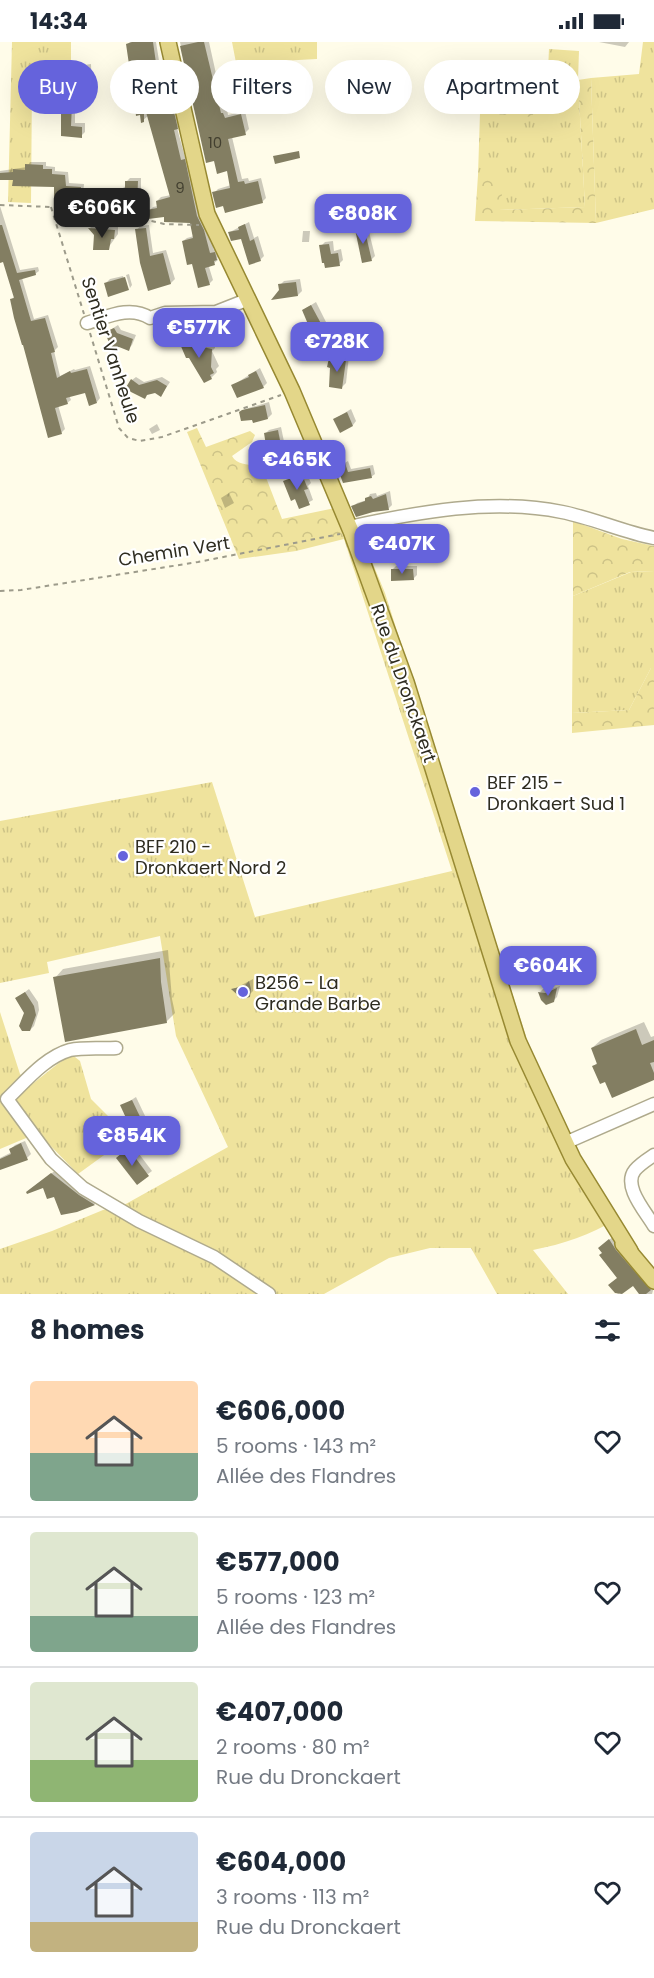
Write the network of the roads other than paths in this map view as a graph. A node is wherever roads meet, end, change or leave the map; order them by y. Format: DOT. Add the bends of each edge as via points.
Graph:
graph roads {
  1 [pos="168,42"];
  2 [pos="249,298"];
  3 [pos="87,323"];
  4 [pos="350,529"];
  5 [pos="654,538"];
  6 [pos="511,1021"];
  7 [pos="116,1048"];
  8 [pos="654,1104"];
  9 [pos="565,1143"];
  10 [pos="654,1155"];
  11 [pos="654,1226"];
  12 [pos="630,1251"];
  13 [pos="654,1281"];
  14 [pos="269,1294"];
  1 -- 2 [label="main road, Rue du Dronckaert" via="203,198"];
  2 -- 3 [label="street" via="216,312 165,313 150,318 131,311"];
  2 -- 4 [label="main road, Rue du Dronckaert"];
  4 -- 5 [label="street" via="453,509 512,506 570,513"];
  4 -- 6 [label="main road, Rue du Dronckaert" via="406,682"];
  6 -- 9 [label="main road, Rue du Dronckaert"];
  6 -- 12 [label="main road, Rue du Dronckaert" via="525,1072 558,1151 598,1213"];
  7 -- 14 [label="street" via="71,1050 56,1056 7,1099 51,1159 83,1188 139,1221 214,1257"];
  8 -- 9 [label="street"];
  9 -- 12 [label="main road, Rue du Dronckaert"];
  10 -- 11 [label="street" via="634,1170 632,1177 632,1190"];
  12 -- 13 [label="main road, Rue du Dronckaert"];
}
